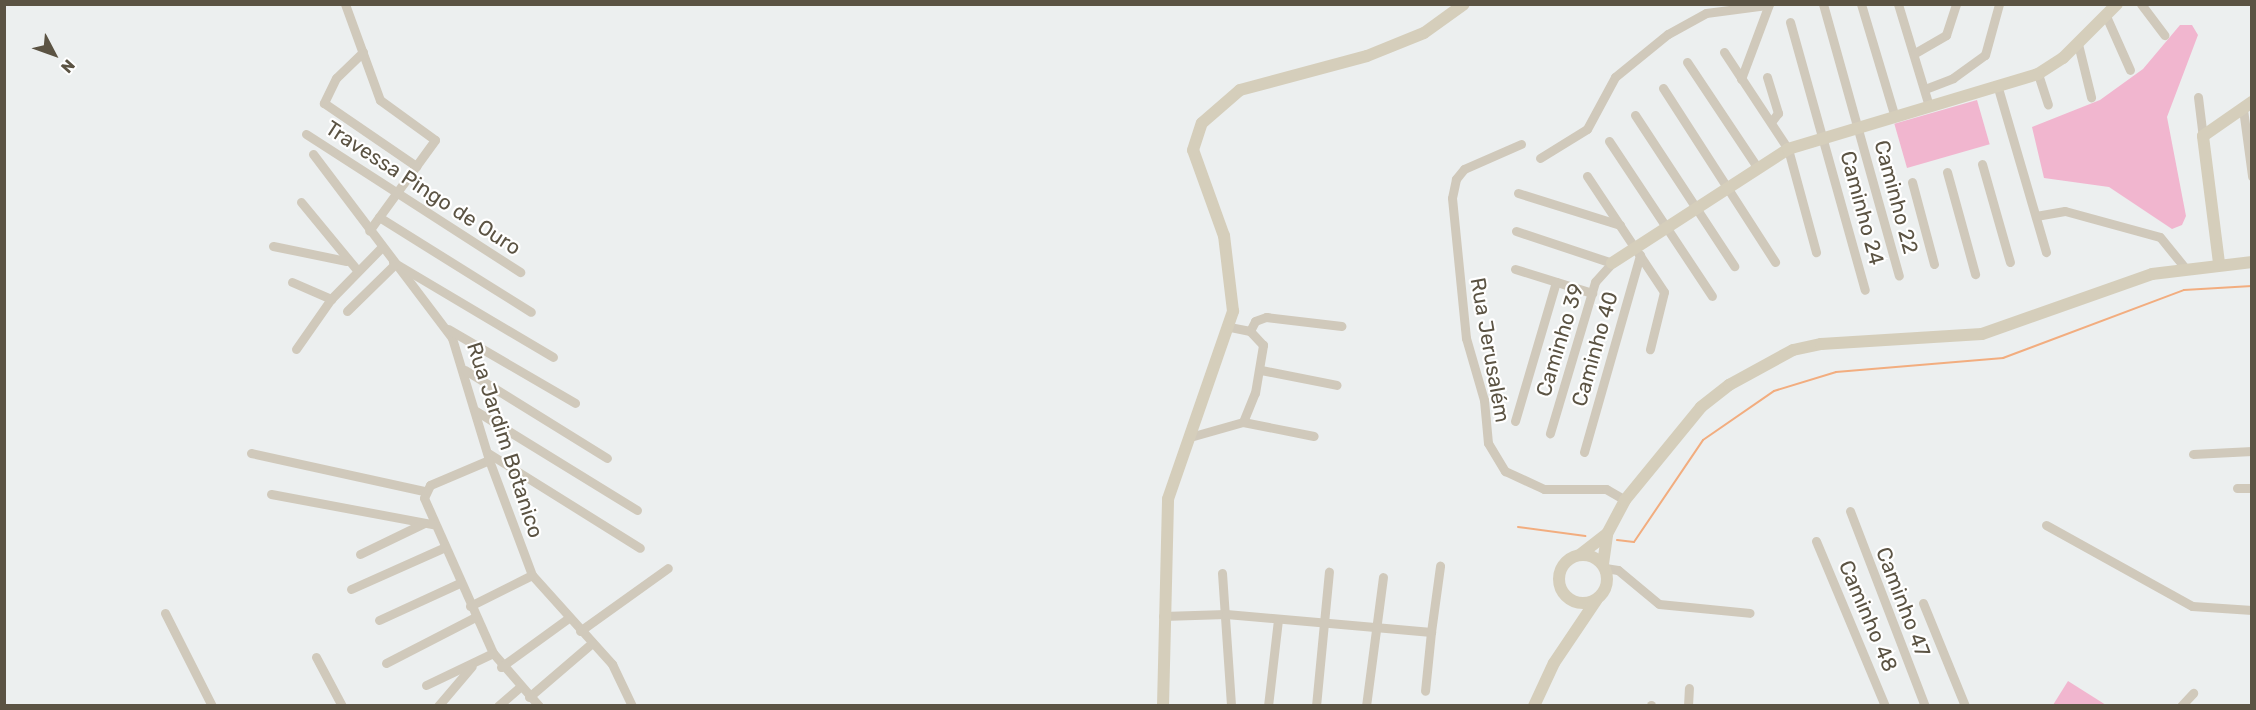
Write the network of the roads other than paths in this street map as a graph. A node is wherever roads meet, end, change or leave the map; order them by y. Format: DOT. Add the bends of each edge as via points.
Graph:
graph roads {
  1 [pos="345,4"];
  2 [pos="1464,4"];
  3 [pos="1822,4"];
  4 [pos="1861,4"];
  5 [pos="1898,4"];
  6 [pos="1956,4"];
  7 [pos="2000,4"];
  8 [pos="2117,4"];
  9 [pos="2141,4"];
  10 [pos="1768,5"];
  11 [pos="2106,16"];
  12 [pos="1790,22"];
  13 [pos="2164,34"];
  14 [pos="2078,45"];
  15 [pos="363,52"];
  16 [pos="1724,52"];
  17 [pos="1915,53"];
  18 [pos="1687,62"];
  19 [pos="2130,70"];
  20 [pos="2038,74"];
  21 [pos="1767,77"];
  22 [pos="1741,79"];
  23 [pos="1663,88"];
  24 [pos="1998,88"];
  25 [pos="1924,89"];
  26 [pos="2091,97"];
  27 [pos="2198,97"];
  28 [pos="2048,104"];
  29 [pos="1929,106"];
  30 [pos="2247,106"];
  31 [pos="1635,115"];
  32 [pos="1894,117"];
  33 [pos="1771,122"];
  34 [pos="1858,128"];
  35 [pos="306,134"];
  36 [pos="1824,136"];
  37 [pos="2203,136"];
  38 [pos="1609,141"];
  39 [pos="1521,144"];
  40 [pos="1788,149"];
  41 [pos="313,154"];
  42 [pos="1540,158"];
  43 [pos="1982,164"];
  44 [pos="416,166"];
  45 [pos="1757,167"];
  46 [pos="1947,172"];
  47 [pos="1587,176"];
  48 [pos="2252,176"];
  49 [pos="1912,182"];
  50 [pos="1726,188"];
  51 [pos="397,193"];
  52 [pos="1518,193"];
  53 [pos="301,202"];
  54 [pos="1696,209"];
  55 [pos="2036,216"];
  56 [pos="379,217"];
  57 [pos="1620,225"];
  58 [pos="1667,228"];
  59 [pos="369,231"];
  60 [pos="1516,231"];
  61 [pos="273,246"];
  62 [pos="381,248"];
  63 [pos="1638,252"];
  64 [pos="1816,252"];
  65 [pos="2046,252"];
  66 [pos="346,261"];
  67 [pos="1775,262"];
  68 [pos="2010,262"];
  69 [pos="2252,262"];
  70 [pos="392,263"];
  71 [pos="1612,263"];
  72 [pos="2219,263"];
  73 [pos="1934,264"];
  74 [pos="1734,266"];
  75 [pos="2184,267"];
  76 [pos="1515,268"];
  77 [pos="357,270"];
  78 [pos="520,272"];
  79 [pos="1975,274"];
  80 [pos="1899,276"];
  81 [pos="292,282"];
  82 [pos="1557,282"];
  83 [pos="1865,290"];
  84 [pos="1592,293"];
  85 [pos="1712,296"];
  86 [pos="331,299"];
  87 [pos="346,311"];
  88 [pos="531,312"];
  89 [pos="1341,326"];
  90 [pos="1230,327"];
  91 [pos="447,329"];
  92 [pos="1250,331"];
  93 [pos="296,349"];
  94 [pos="1650,349"];
  95 [pos="554,357"];
  96 [pos="465,370"];
  97 [pos="1262,370"];
  98 [pos="1338,385"];
  99 [pos="576,403"];
  100 [pos="476,411"];
  101 [pos="1515,421"];
  102 [pos="1244,422"];
  103 [pos="1550,433"];
  104 [pos="1314,436"];
  105 [pos="1190,438"];
  106 [pos="1584,452"];
  107 [pos="2252,452"];
  108 [pos="251,453"];
  109 [pos="2193,454"];
  110 [pos="489,457"];
  111 [pos="607,458"];
  112 [pos="2237,488"];
  113 [pos="2252,488"];
  114 [pos="424,491"];
  115 [pos="271,494"];
  116 [pos="1624,500"];
  117 [pos="637,510"];
  118 [pos="1850,511"];
  119 [pos="428,524"];
  120 [pos="2046,525"];
  121 [pos="1607,534"];
  122 [pos="1816,541"];
  123 [pos="443,548"];
  124 [pos="640,548"];
  125 [pos="360,554"];
  126 [pos="1581,554"];
  127 [pos="1440,566"];
  128 [pos="1604,566"];
  129 [pos="668,568"];
  130 [pos="1329,572"];
  131 [pos="1222,573"];
  132 [pos="532,575"];
  133 [pos="1383,577"];
  134 [pos="460,583"];
  135 [pos="351,589"];
  136 [pos="1598,598"];
  137 [pos="1570,599"];
  138 [pos="1923,603"];
  139 [pos="471,606"];
  140 [pos="2252,610"];
  141 [pos="1750,613"];
  142 [pos="165,614"];
  143 [pos="1226,614"];
  144 [pos="1163,616"];
  145 [pos="475,617"];
  146 [pos="567,619"];
  147 [pos="379,620"];
  148 [pos="1278,620"];
  149 [pos="1326,622"];
  150 [pos="1377,626"];
  151 [pos="1575,628"];
  152 [pos="580,632"];
  153 [pos="1431,632"];
  154 [pos="592,643"];
  155 [pos="493,653"];
  156 [pos="316,657"];
  157 [pos="476,662"];
  158 [pos="386,663"];
  159 [pos="501,667"];
  160 [pos="426,685"];
  161 [pos="519,688"];
  162 [pos="1689,688"];
  163 [pos="1425,690"];
  164 [pos="2193,693"];
  165 [pos="529,697"];
  166 [pos="1269,701"];
  167 [pos="212,705"];
  168 [pos="342,705"];
  169 [pos="438,705"];
  170 [pos="498,705"];
  171 [pos="539,705"];
  172 [pos="632,705"];
  173 [pos="1163,705"];
  174 [pos="1231,705"];
  175 [pos="1316,705"];
  176 [pos="1366,705"];
  177 [pos="1534,705"];
  178 [pos="1688,705"];
  179 [pos="1885,705"];
  180 [pos="1924,705"];
  181 [pos="1965,705"];
  182 [pos="2181,705"];
  1 -- 15 [label="street"];
  2 -- 90 [label="main road" via="1424,33 1367,56 1240,90 1202,123 1193,150 1227,252 1233,291"];
  3 -- 34 [label="street, Caminho 22"];
  4 -- 32 [label="street"];
  5 -- 17 [label="street"];
  6 -- 17 [label="street" via="1946,35"];
  7 -- 25 [label="street" via="1985,55 1953,78"];
  8 -- 11 [label="main road"];
  9 -- 13 [label="street"];
  10 -- 22 [label="street"];
  10 -- 42 [label="street" via="1706,13 1668,34 1615,77 1587,129"];
  11 -- 14 [label="main road"];
  11 -- 19 [label="street"];
  12 -- 36 [label="street, Caminho 24"];
  14 -- 20 [label="main road"];
  14 -- 26 [label="street"];
  15 -- 44 [label="street" via="380,100 430,135 432,146"];
  15 -- 44 [label="street" via="336,78 324,103"];
  16 -- 22 [label="street"];
  17 -- 25 [label="street"];
  18 -- 45 [label="street"];
  20 -- 24 [label="main road"];
  20 -- 28 [label="street"];
  21 -- 33 [label="street" via="1778,113"];
  22 -- 33 [label="street"];
  23 -- 50 [label="street"];
  24 -- 29 [label="main road"];
  24 -- 55 [label="street"];
  25 -- 29 [label="street"];
  27 -- 37 [label="street"];
  29 -- 32 [label="main road"];
  30 -- 37 [label="main road"];
  30 -- 48 [label="street"];
  31 -- 54 [label="street"];
  32 -- 34 [label="main road"];
  33 -- 40 [label="street"];
  34 -- 36 [label="main road"];
  34 -- 80 [label="street, Caminho 22"];
  35 -- 51 [label="street, Travessa Pingo de Ouro"];
  36 -- 40 [label="main road"];
  36 -- 83 [label="street, Caminho 24"];
  37 -- 72 [label="main road"];
  38 -- 58 [label="street"];
  39 -- 116 [label="street, Rua Jerusalém" via="1464,169 1456,179 1452,198 1466,338 1484,400 1488,443 1505,471 1544,489 1606,489"];
  40 -- 45 [label="main road"];
  40 -- 64 [label="street"];
  41 -- 59 [label="street"];
  43 -- 68 [label="street"];
  44 -- 51 [label="street"];
  45 -- 50 [label="main road"];
  46 -- 79 [label="street"];
  47 -- 57 [label="street"];
  49 -- 73 [label="street"];
  50 -- 54 [label="main road"];
  50 -- 67 [label="street"];
  51 -- 56 [label="street"];
  51 -- 78 [label="street, Travessa Pingo de Ouro"];
  52 -- 57 [label="street"];
  53 -- 66 [label="street"];
  54 -- 58 [label="main road"];
  54 -- 74 [label="street"];
  55 -- 65 [label="street"];
  55 -- 75 [label="street" via="2061,211 2160,237"];
  56 -- 59 [label="street"];
  56 -- 88 [label="street"];
  57 -- 63 [label="street"];
  58 -- 63 [label="main road"];
  58 -- 85 [label="street"];
  59 -- 62 [label="street"];
  60 -- 71 [label="street"];
  61 -- 66 [label="street"];
  62 -- 70 [label="street"];
  62 -- 77 [label="street"];
  63 -- 71 [label="main road"];
  63 -- 94 [label="street" via="1665,298"];
  63 -- 106 [label="street, Caminho 40"];
  66 -- 77 [label="street"];
  69 -- 72 [label="main road"];
  70 -- 87 [label="street"];
  70 -- 91 [label="street, Rua Jardim Botanico"];
  70 -- 95 [label="street"];
  71 -- 84 [label="street, Caminho 39"];
  72 -- 75 [label="main road"];
  75 -- 116 [label="main road" via="2152,274 1982,334 1821,344 1793,350 1707,401"];
  76 -- 82 [label="street"];
  77 -- 86 [label="street"];
  81 -- 86 [label="street"];
  82 -- 84 [label="street"];
  82 -- 101 [label="street"];
  84 -- 103 [label="street, Caminho 39"];
  86 -- 93 [label="street" via="303,333"];
  89 -- 92 [label="street" via="1266,317 1255,321"];
  90 -- 92 [label="street"];
  90 -- 105 [label="main road"];
  91 -- 96 [label="street, Rua Jardim Botanico"];
  91 -- 99 [label="street"];
  92 -- 97 [label="street" via="1263,345"];
  96 -- 100 [label="street, Rua Jardim Botanico"];
  96 -- 111 [label="street"];
  97 -- 98 [label="street"];
  97 -- 102 [label="street"];
  100 -- 110 [label="street, Rua Jardim Botanico"];
  100 -- 117 [label="street"];
  102 -- 104 [label="street"];
  102 -- 105 [label="street"];
  105 -- 144 [label="main road" via="1167,509"];
  107 -- 109 [label="street"];
  108 -- 114 [label="street"];
  110 -- 114 [label="street"];
  110 -- 124 [label="street"];
  110 -- 132 [label="street, Rua Jardim Botanico"];
  112 -- 113 [label="street"];
  114 -- 119 [label="street"];
  115 -- 119 [label="street"];
  116 -- 121 [label="main road"];
  118 -- 180 [label="street, Caminho 47"];
  119 -- 123 [label="street"];
  119 -- 125 [label="street"];
  120 -- 140 [label="street" via="2192,606"];
  121 -- 126 [label="main road"];
  121 -- 128 [label="main road"];
  122 -- 179 [label="street, Caminho 48"];
  123 -- 134 [label="street"];
  123 -- 135 [label="street"];
  126 -- 128 [label="main road"];
  126 -- 137 [label="main road" via="1568,560 1560,573 1561,588"];
  127 -- 153 [label="street"];
  128 -- 136 [label="main road" via="1608,579"];
  128 -- 141 [label="street" via="1618,570 1659,604"];
  129 -- 152 [label="street"];
  130 -- 149 [label="street"];
  131 -- 143 [label="street"];
  132 -- 139 [label="street"];
  132 -- 146 [label="street, Rua Jardim Botanico"];
  133 -- 150 [label="street"];
  134 -- 139 [label="street"];
  134 -- 147 [label="street"];
  136 -- 137 [label="main road" via="1584,603"];
  136 -- 151 [label="main road"];
  137 -- 151 [label="main road"];
  138 -- 181 [label="street"];
  139 -- 145 [label="street"];
  142 -- 167 [label="street"];
  143 -- 144 [label="street"];
  143 -- 148 [label="street"];
  143 -- 174 [label="street"];
  144 -- 173 [label="main road"];
  145 -- 155 [label="street"];
  145 -- 158 [label="street"];
  146 -- 152 [label="street, Rua Jardim Botanico"];
  146 -- 159 [label="street"];
  148 -- 149 [label="street"];
  148 -- 166 [label="street"];
  149 -- 150 [label="street"];
  149 -- 175 [label="street"];
  150 -- 153 [label="street"];
  150 -- 176 [label="street"];
  151 -- 177 [label="main road"];
  152 -- 154 [label="street, Rua Jardim Botanico"];
  153 -- 163 [label="street"];
  154 -- 165 [label="street"];
  154 -- 172 [label="street, Rua Jardim Botanico" via="617,671"];
  155 -- 157 [label="street"];
  155 -- 159 [label="street"];
  156 -- 168 [label="street"];
  157 -- 160 [label="street"];
  157 -- 169 [label="street"];
  159 -- 161 [label="street"];
  161 -- 165 [label="street"];
  161 -- 170 [label="street"];
  162 -- 178 [label="street"];
  164 -- 182 [label="street"];
  165 -- 171 [label="street"];
}
